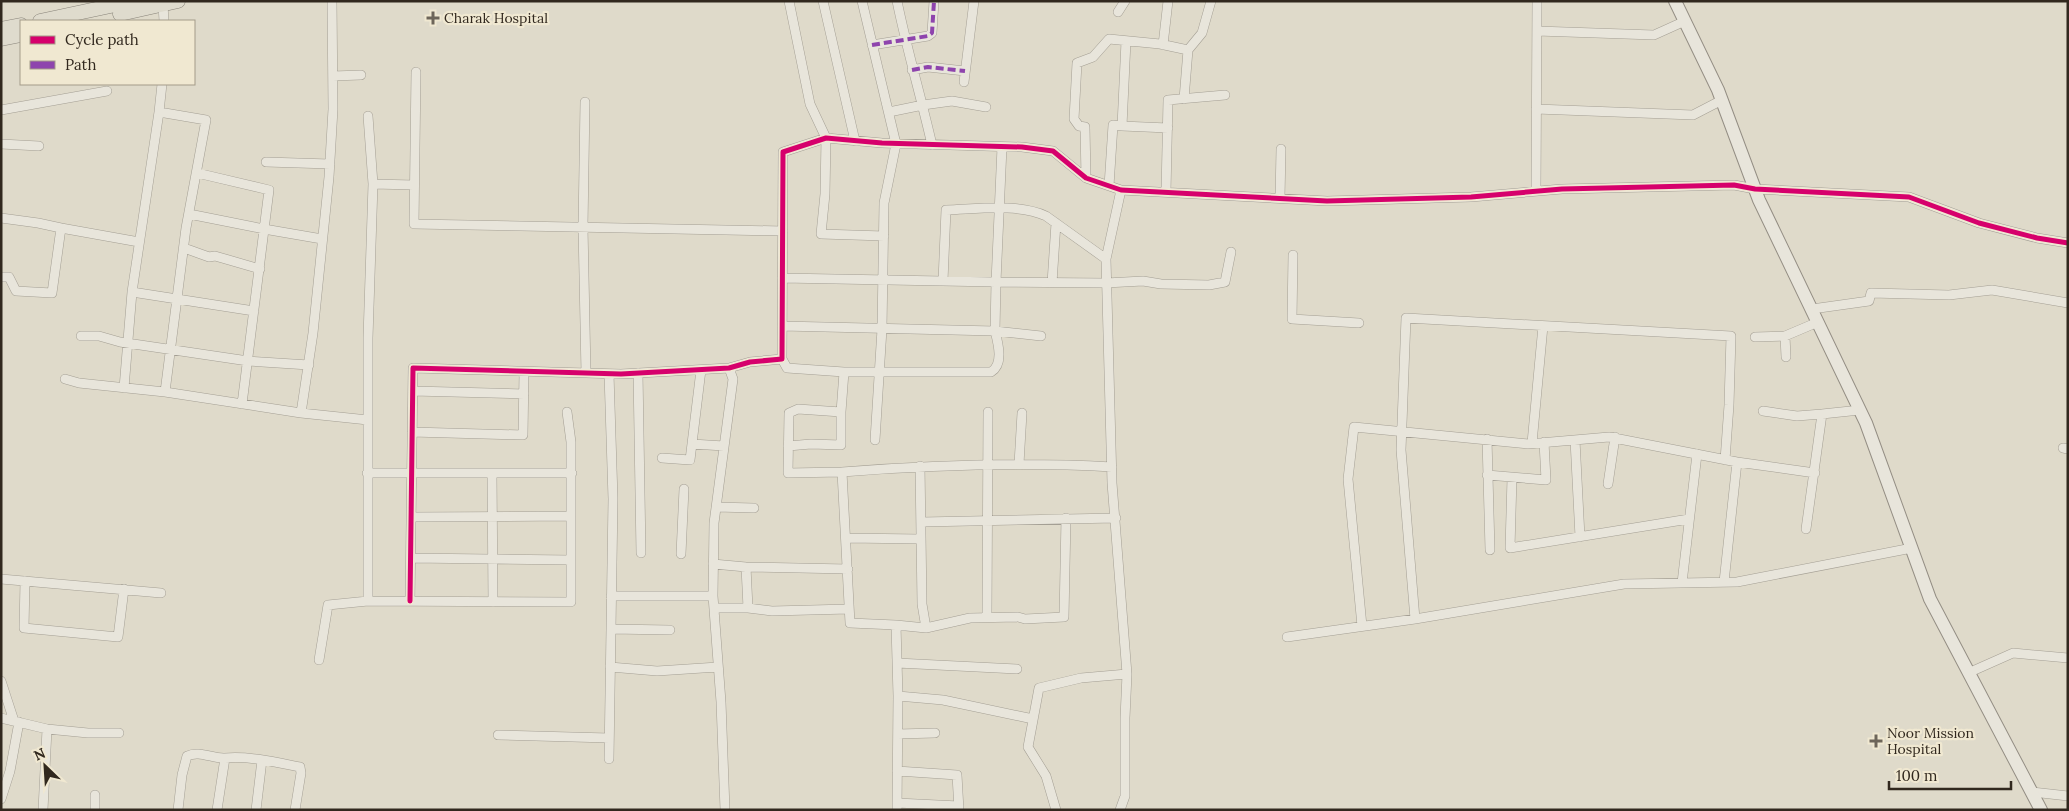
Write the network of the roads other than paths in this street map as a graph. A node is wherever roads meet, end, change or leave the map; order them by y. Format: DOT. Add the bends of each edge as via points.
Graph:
graph roads {
  1 [pos="134,1"];
  2 [pos="178,1"];
  3 [pos="332,1"];
  4 [pos="789,1"];
  5 [pos="823,1"];
  6 [pos="862,1"];
  7 [pos="897,1"];
  8 [pos="934,1"];
  9 [pos="974,1"];
  10 [pos="1125,1"];
  11 [pos="1168,1"];
  12 [pos="1211,1"];
  13 [pos="1537,1"];
  14 [pos="1675,1"];
  15 [pos="163,5"];
  16 [pos="1118,12"];
  17 [pos="45,20"];
  18 [pos="91,20"];
  19 [pos="164,20"];
  20 [pos="1684,22"];
  21 [pos="20,25"];
  22 [pos="1,29"];
  23 [pos="1537,31"];
  24 [pos="20,35"];
  25 [pos="1,39"];
  26 [pos="904,39"];
  27 [pos="1126,41"];
  28 [pos="872,45"];
  29 [pos="1163,45"];
  30 [pos="1188,50"];
  31 [pos="912,70"];
  32 [pos="965,71"];
  33 [pos="416,72"];
  34 [pos="361,74"];
  35 [pos="333,76"];
  36 [pos="964,82"];
  37 [pos="162,85"];
  38 [pos="107,91"];
  39 [pos="1225,95"];
  40 [pos="1184,99"];
  41 [pos="1722,100"];
  42 [pos="585,102"];
  43 [pos="923,105"];
  44 [pos="986,107"];
  45 [pos="1536,109"];
  46 [pos="1,110"];
  47 [pos="160,112"];
  48 [pos="889,112"];
  49 [pos="368,116"];
  50 [pos="1122,126"];
  51 [pos="1168,128"];
  52 [pos="826,138"];
  53 [pos="855,141"];
  54 [pos="1,144"];
  55 [pos="896,144"];
  56 [pos="932,145"];
  57 [pos="39,146"];
  58 [pos="1002,147"];
  59 [pos="1280,149"];
  60 [pos="266,162"];
  61 [pos="330,164"];
  62 [pos="197,173"];
  63 [pos="1086,178"];
  64 [pos="373,184"];
  65 [pos="414,185"];
  66 [pos="1109,186"];
  67 [pos="1755,189"];
  68 [pos="1121,190"];
  69 [pos="1536,191"];
  70 [pos="1166,192"];
  71 [pos="1280,198"];
  72 [pos="999,208"];
  73 [pos="189,214"];
  74 [pos="1,218"];
  75 [pos="1056,223"];
  76 [pos="583,227"];
  77 [pos="61,228"];
  78 [pos="264,229"];
  79 [pos="783,231"];
  80 [pos="884,236"];
  81 [pos="322,239"];
  82 [pos="139,242"];
  83 [pos="2068,243"];
  84 [pos="184,248"];
  85 [pos="1231,252"];
  86 [pos="1293,256"];
  87 [pos="1106,259"];
  88 [pos="260,269"];
  89 [pos="1,276"];
  90 [pos="782,278"];
  91 [pos="883,281"];
  92 [pos="943,281"];
  93 [pos="996,282"];
  94 [pos="1052,282"];
  95 [pos="1106,283"];
  96 [pos="132,292"];
  97 [pos="177,298"];
  98 [pos="2068,303"];
  99 [pos="1812,309"];
  100 [pos="254,310"];
  101 [pos="1818,322"];
  102 [pos="1359,323"];
  103 [pos="782,326"];
  104 [pos="1543,326"];
  105 [pos="882,329"];
  106 [pos="995,331"];
  107 [pos="81,336"];
  108 [pos="1042,336"];
  109 [pos="1785,336"];
  110 [pos="1754,337"];
  111 [pos="129,342"];
  112 [pos="170,348"];
  113 [pos="1786,358"];
  114 [pos="782,359"];
  115 [pos="248,360"];
  116 [pos="309,366"];
  117 [pos="730,368"];
  118 [pos="701,370"];
  119 [pos="879,371"];
  120 [pos="524,372"];
  121 [pos="844,372"];
  122 [pos="586,373"];
  123 [pos="638,373"];
  124 [pos="609,374"];
  125 [pos="65,379"];
  126 [pos="124,388"];
  127 [pos="412,391"];
  128 [pos="165,392"];
  129 [pos="524,394"];
  130 [pos="242,404"];
  131 [pos="1860,410"];
  132 [pos="1764,411"];
  133 [pos="567,412"];
  134 [pos="841,412"];
  135 [pos="988,412"];
  136 [pos="301,413"];
  137 [pos="1022,413"];
  138 [pos="1822,414"];
  139 [pos="368,420"];
  140 [pos="412,432"];
  141 [pos="1402,432"];
  142 [pos="1615,437"];
  143 [pos="1487,439"];
  144 [pos="875,440"];
  145 [pos="1574,440"];
  146 [pos="1544,442"];
  147 [pos="692,444"];
  148 [pos="1532,444"];
  149 [pos="724,446"];
  150 [pos="788,446"];
  151 [pos="1697,454"];
  152 [pos="662,458"];
  153 [pos="1725,460"];
  154 [pos="1737,462"];
  155 [pos="988,464"];
  156 [pos="1019,464"];
  157 [pos="920,466"];
  158 [pos="1112,466"];
  159 [pos="842,472"];
  160 [pos="367,473"];
  161 [pos="412,473"];
  162 [pos="492,473"];
  163 [pos="572,473"];
  164 [pos="1814,474"];
  165 [pos="1487,475"];
  166 [pos="1512,478"];
  167 [pos="1608,484"];
  168 [pos="684,489"];
  169 [pos="716,508"];
  170 [pos="754,508"];
  171 [pos="492,516"];
  172 [pos="572,516"];
  173 [pos="411,517"];
  174 [pos="1066,518"];
  175 [pos="1116,518"];
  176 [pos="1689,519"];
  177 [pos="986,520"];
  178 [pos="922,522"];
  179 [pos="1806,529"];
  180 [pos="1580,537"];
  181 [pos="847,538"];
  182 [pos="920,539"];
  183 [pos="1912,548"];
  184 [pos="1490,550"];
  185 [pos="641,554"];
  186 [pos="681,554"];
  187 [pos="411,558"];
  188 [pos="492,559"];
  189 [pos="572,560"];
  190 [pos="713,564"];
  191 [pos="746,567"];
  192 [pos="848,569"];
  193 [pos="1,579"];
  194 [pos="25,581"];
  195 [pos="1724,582"];
  196 [pos="1682,583"];
  197 [pos="124,589"];
  198 [pos="161,593"];
  199 [pos="611,596"];
  200 [pos="713,596"];
  201 [pos="368,601"];
  202 [pos="410,601"];
  203 [pos="493,602"];
  204 [pos="714,608"];
  205 [pos="748,608"];
  206 [pos="850,609"];
  207 [pos="987,616"];
  208 [pos="1415,619"];
  209 [pos="896,624"];
  210 [pos="1362,626"];
  211 [pos="926,628"];
  212 [pos="610,629"];
  213 [pos="670,630"];
  214 [pos="1288,637"];
  215 [pos="2068,658"];
  216 [pos="319,660"];
  217 [pos="897,663"];
  218 [pos="610,667"];
  219 [pos="718,667"];
  220 [pos="1017,669"];
  221 [pos="1968,673"];
  222 [pos="1128,674"];
  223 [pos="1,681"];
  224 [pos="898,696"];
  225 [pos="1,718"];
  226 [pos="1033,719"];
  227 [pos="16,721"];
  228 [pos="47,729"];
  229 [pos="119,733"];
  230 [pos="935,733"];
  231 [pos="898,734"];
  232 [pos="498,735"];
  233 [pos="610,738"];
  234 [pos="225,758"];
  235 [pos="609,759"];
  236 [pos="262,760"];
  237 [pos="897,771"];
  238 [pos="2032,792"];
  239 [pos="95,795"];
  240 [pos="2068,796"];
  241 [pos="1,799"];
  242 [pos="897,806"];
  243 [pos="959,808"];
  244 [pos="44,810"];
  245 [pos="95,810"];
  246 [pos="178,810"];
  247 [pos="217,810"];
  248 [pos="256,810"];
  249 [pos="295,810"];
  250 [pos="725,810"];
  251 [pos="1056,810"];
  252 [pos="1120,810"];
  253 [pos="2041,810"];
  1 -- 17 [label="main road"];
  2 -- 15 [label="main road"];
  3 -- 35 [label="street"];
  4 -- 52 [label="street" via="810,104"];
  5 -- 53 [label="street"];
  6 -- 28 [label="street"];
  7 -- 26 [label="street"];
  8 -- 26 [label="street" via="932,33"];
  9 -- 32 [label="street"];
  10 -- 16 [label="street"];
  11 -- 29 [label="street"];
  12 -- 30 [label="street" via="1202,33"];
  13 -- 23 [label="street"];
  14 -- 20 [label="street"];
  15 -- 18 [label="main road"];
  15 -- 19 [label="street"];
  20 -- 23 [label="street" via="1654,35"];
  20 -- 41 [label="street"];
  21 -- 22 [label="main road"];
  23 -- 45 [label="street"];
  24 -- 25 [label="main road"];
  26 -- 28 [label="street"];
  26 -- 31 [label="street"];
  27 -- 29 [label="street"];
  27 -- 50 [label="street"];
  27 -- 63 [label="street" via="1109,39 1093,57 1077,63 1074,119 1079,126 1085,127"];
  28 -- 48 [label="street"];
  29 -- 30 [label="street"];
  30 -- 40 [label="street"];
  31 -- 32 [label="street"];
  31 -- 43 [label="street"];
  32 -- 36 [label="street"];
  33 -- 65 [label="street"];
  34 -- 35 [label="street"];
  35 -- 61 [label="street"];
  37 -- 47 [label="street"];
  38 -- 46 [label="street"];
  39 -- 40 [label="street"];
  40 -- 51 [label="street" via="1168,100"];
  41 -- 45 [label="street" via="1693,114"];
  41 -- 67 [label="street"];
  42 -- 76 [label="street"];
  43 -- 44 [label="street" via="952,101"];
  43 -- 48 [label="street"];
  43 -- 56 [label="street"];
  45 -- 69 [label="street"];
  47 -- 62 [label="street" via="206,120"];
  47 -- 82 [label="street"];
  48 -- 55 [label="street"];
  49 -- 64 [label="street"];
  50 -- 51 [label="street"];
  50 -- 66 [label="street" via="1113,125"];
  51 -- 70 [label="street"];
  52 -- 53 [label="street"];
  52 -- 79 [label="street" via="783,152"];
  52 -- 80 [label="street" via="820,234"];
  53 -- 55 [label="street"];
  54 -- 57 [label="street"];
  55 -- 56 [label="street"];
  55 -- 80 [label="street" via="884,203"];
  56 -- 58 [label="street"];
  58 -- 63 [label="street" via="1053,151"];
  58 -- 72 [label="street"];
  59 -- 71 [label="street"];
  60 -- 61 [label="street"];
  61 -- 81 [label="street"];
  62 -- 73 [label="street"];
  62 -- 78 [label="street" via="269,190"];
  63 -- 66 [label="street"];
  64 -- 65 [label="street"];
  64 -- 139 [label="street"];
  65 -- 76 [label="street" via="414,224"];
  66 -- 68 [label="street"];
  67 -- 69 [label="street" via="1734,185"];
  67 -- 83 [label="street" via="1909,197 1979,223"];
  67 -- 99 [label="street"];
  68 -- 70 [label="street"];
  68 -- 87 [label="street"];
  69 -- 71 [label="street" via="1471,197 1327,201"];
  70 -- 71 [label="street"];
  72 -- 75 [label="street" via="1036,212"];
  72 -- 92 [label="street" via="946,210"];
  72 -- 93 [label="street"];
  73 -- 78 [label="street"];
  73 -- 84 [label="street"];
  74 -- 77 [label="street"];
  75 -- 87 [label="street"];
  75 -- 94 [label="street"];
  76 -- 79 [label="street"];
  76 -- 122 [label="street"];
  77 -- 82 [label="street"];
  77 -- 89 [label="street" via="52,294 16,291 9,277"];
  78 -- 81 [label="street"];
  78 -- 88 [label="street"];
  79 -- 90 [label="street"];
  80 -- 91 [label="street"];
  81 -- 116 [label="street"];
  82 -- 96 [label="street"];
  84 -- 88 [label="street"];
  84 -- 97 [label="street"];
  85 -- 95 [label="street" via="1225,282 1210,285 1143,281"];
  86 -- 102 [label="street" via="1292,319"];
  87 -- 95 [label="street"];
  88 -- 100 [label="street"];
  90 -- 91 [label="street"];
  90 -- 103 [label="street"];
  91 -- 92 [label="street"];
  91 -- 105 [label="street"];
  92 -- 93 [label="street"];
  93 -- 94 [label="street"];
  93 -- 106 [label="street"];
  94 -- 95 [label="street"];
  95 -- 158 [label="street"];
  96 -- 97 [label="street"];
  96 -- 111 [label="street"];
  97 -- 100 [label="street"];
  97 -- 112 [label="street"];
  98 -- 99 [label="street" via="1992,290 1949,295 1871,293 1869,301"];
  99 -- 101 [label="street"];
  100 -- 115 [label="street"];
  101 -- 109 [label="street"];
  101 -- 131 [label="street"];
  103 -- 105 [label="street"];
  103 -- 114 [label="street"];
  104 -- 141 [label="street" via="1406,318"];
  104 -- 148 [label="street"];
  104 -- 153 [label="street" via="1731,336"];
  105 -- 106 [label="street"];
  105 -- 119 [label="street"];
  106 -- 108 [label="street"];
  106 -- 119 [label="street" via="998,363 991,372"];
  107 -- 111 [label="street"];
  109 -- 110 [label="street"];
  109 -- 113 [label="street"];
  111 -- 112 [label="street"];
  111 -- 126 [label="street"];
  112 -- 115 [label="street"];
  112 -- 128 [label="street"];
  114 -- 117 [label="street" via="750,362"];
  114 -- 121 [label="street" via="787,368"];
  115 -- 116 [label="street"];
  115 -- 130 [label="street"];
  116 -- 136 [label="street"];
  117 -- 118 [label="street"];
  117 -- 149 [label="street" via="733,379"];
  118 -- 123 [label="street"];
  118 -- 147 [label="street"];
  119 -- 121 [label="street"];
  119 -- 144 [label="street"];
  120 -- 122 [label="street"];
  120 -- 127 [label="street" via="413,368"];
  120 -- 129 [label="street"];
  121 -- 134 [label="street"];
  122 -- 124 [label="street"];
  123 -- 124 [label="street"];
  123 -- 185 [label="street"];
  124 -- 199 [label="street" via="613,499"];
  125 -- 126 [label="street"];
  126 -- 128 [label="street"];
  127 -- 129 [label="street"];
  127 -- 140 [label="street"];
  128 -- 130 [label="street"];
  129 -- 140 [label="street" via="523,435"];
  130 -- 136 [label="street"];
  131 -- 138 [label="street"];
  131 -- 183 [label="street"];
  132 -- 138 [label="street" via="1797,416"];
  133 -- 163 [label="street"];
  134 -- 150 [label="street" via="798,409 789,413"];
  134 -- 150 [label="street" via="841,445"];
  135 -- 155 [label="street"];
  136 -- 139 [label="street"];
  137 -- 156 [label="street"];
  138 -- 164 [label="street"];
  139 -- 160 [label="street"];
  140 -- 161 [label="street"];
  141 -- 143 [label="street"];
  141 -- 208 [label="street"];
  141 -- 210 [label="street" via="1354,427 1348,480"];
  142 -- 145 [label="street"];
  142 -- 151 [label="street"];
  142 -- 167 [label="street"];
  143 -- 148 [label="street"];
  143 -- 165 [label="street"];
  145 -- 146 [label="street"];
  145 -- 180 [label="street"];
  146 -- 148 [label="street"];
  146 -- 166 [label="street" via="1546,480"];
  147 -- 149 [label="street"];
  147 -- 152 [label="street" via="690,460"];
  149 -- 169 [label="street"];
  150 -- 159 [label="street" via="788,473"];
  151 -- 153 [label="street"];
  151 -- 176 [label="street"];
  153 -- 154 [label="street"];
  154 -- 164 [label="street"];
  154 -- 195 [label="street"];
  155 -- 156 [label="street"];
  155 -- 157 [label="street"];
  155 -- 177 [label="street"];
  156 -- 158 [label="street"];
  157 -- 159 [label="street"];
  157 -- 178 [label="street"];
  158 -- 175 [label="street"];
  159 -- 181 [label="street"];
  160 -- 161 [label="street"];
  160 -- 201 [label="street"];
  161 -- 162 [label="street"];
  161 -- 173 [label="street"];
  162 -- 163 [label="street"];
  162 -- 171 [label="street"];
  163 -- 172 [label="street"];
  164 -- 179 [label="street"];
  165 -- 166 [label="street"];
  165 -- 184 [label="street"];
  166 -- 180 [label="street" via="1510,548"];
  168 -- 186 [label="street"];
  169 -- 170 [label="street"];
  169 -- 190 [label="street"];
  171 -- 172 [label="street"];
  171 -- 173 [label="street"];
  171 -- 188 [label="street"];
  172 -- 189 [label="street"];
  173 -- 187 [label="street"];
  174 -- 175 [label="street"];
  174 -- 177 [label="street"];
  174 -- 207 [label="street" via="1064,617 1025,620"];
  175 -- 222 [label="street"];
  176 -- 180 [label="street"];
  176 -- 196 [label="street"];
  177 -- 178 [label="street"];
  177 -- 207 [label="street"];
  178 -- 182 [label="street"];
  181 -- 182 [label="street"];
  181 -- 192 [label="street"];
  182 -- 211 [label="street"];
  183 -- 195 [label="street"];
  183 -- 221 [label="street" via="1930,599"];
  187 -- 188 [label="street"];
  187 -- 202 [label="street"];
  188 -- 189 [label="street"];
  188 -- 203 [label="street"];
  189 -- 203 [label="street" via="572,602"];
  190 -- 191 [label="street"];
  190 -- 200 [label="street"];
  191 -- 192 [label="street"];
  191 -- 205 [label="street"];
  192 -- 206 [label="street"];
  193 -- 194 [label="street"];
  194 -- 197 [label="street"];
  194 -- 197 [label="street" via="24,628 118,637"];
  195 -- 196 [label="street"];
  196 -- 208 [label="street" via="1624,584"];
  197 -- 198 [label="street"];
  199 -- 200 [label="street"];
  199 -- 212 [label="street"];
  200 -- 204 [label="street"];
  201 -- 202 [label="street"];
  201 -- 216 [label="street" via="328,605"];
  202 -- 203 [label="street"];
  204 -- 205 [label="street"];
  204 -- 219 [label="street"];
  205 -- 206 [label="street" via="772,611"];
  206 -- 209 [label="street" via="850,623"];
  207 -- 211 [label="street"];
  208 -- 210 [label="street"];
  209 -- 211 [label="street"];
  209 -- 217 [label="street"];
  210 -- 214 [label="street"];
  212 -- 213 [label="street"];
  212 -- 218 [label="street"];
  215 -- 221 [label="street" via="2013,653"];
  217 -- 220 [label="street"];
  217 -- 224 [label="street"];
  218 -- 219 [label="street" via="657,671"];
  218 -- 233 [label="street"];
  219 -- 250 [label="street"];
  221 -- 238 [label="street"];
  222 -- 226 [label="street" via="1081,678 1039,688"];
  222 -- 252 [label="street" via="1125,796"];
  223 -- 227 [label="street"];
  224 -- 226 [label="street" via="943,700"];
  224 -- 231 [label="street"];
  225 -- 227 [label="street"];
  226 -- 251 [label="street" via="1028,747 1046,776"];
  227 -- 228 [label="street"];
  227 -- 241 [label="street" via="10,771"];
  228 -- 229 [label="street"];
  228 -- 244 [label="street"];
  230 -- 231 [label="street"];
  231 -- 237 [label="street"];
  232 -- 233 [label="street"];
  233 -- 235 [label="street"];
  234 -- 236 [label="street"];
  234 -- 246 [label="street" via="193,753 187,756"];
  234 -- 247 [label="street"];
  236 -- 248 [label="street"];
  236 -- 249 [label="street" via="300,767"];
  237 -- 242 [label="street"];
  237 -- 243 [label="street" via="957,775"];
  238 -- 240 [label="street"];
  238 -- 253 [label="street"];
  239 -- 245 [label="street"];
  242 -- 243 [label="street"];
}
